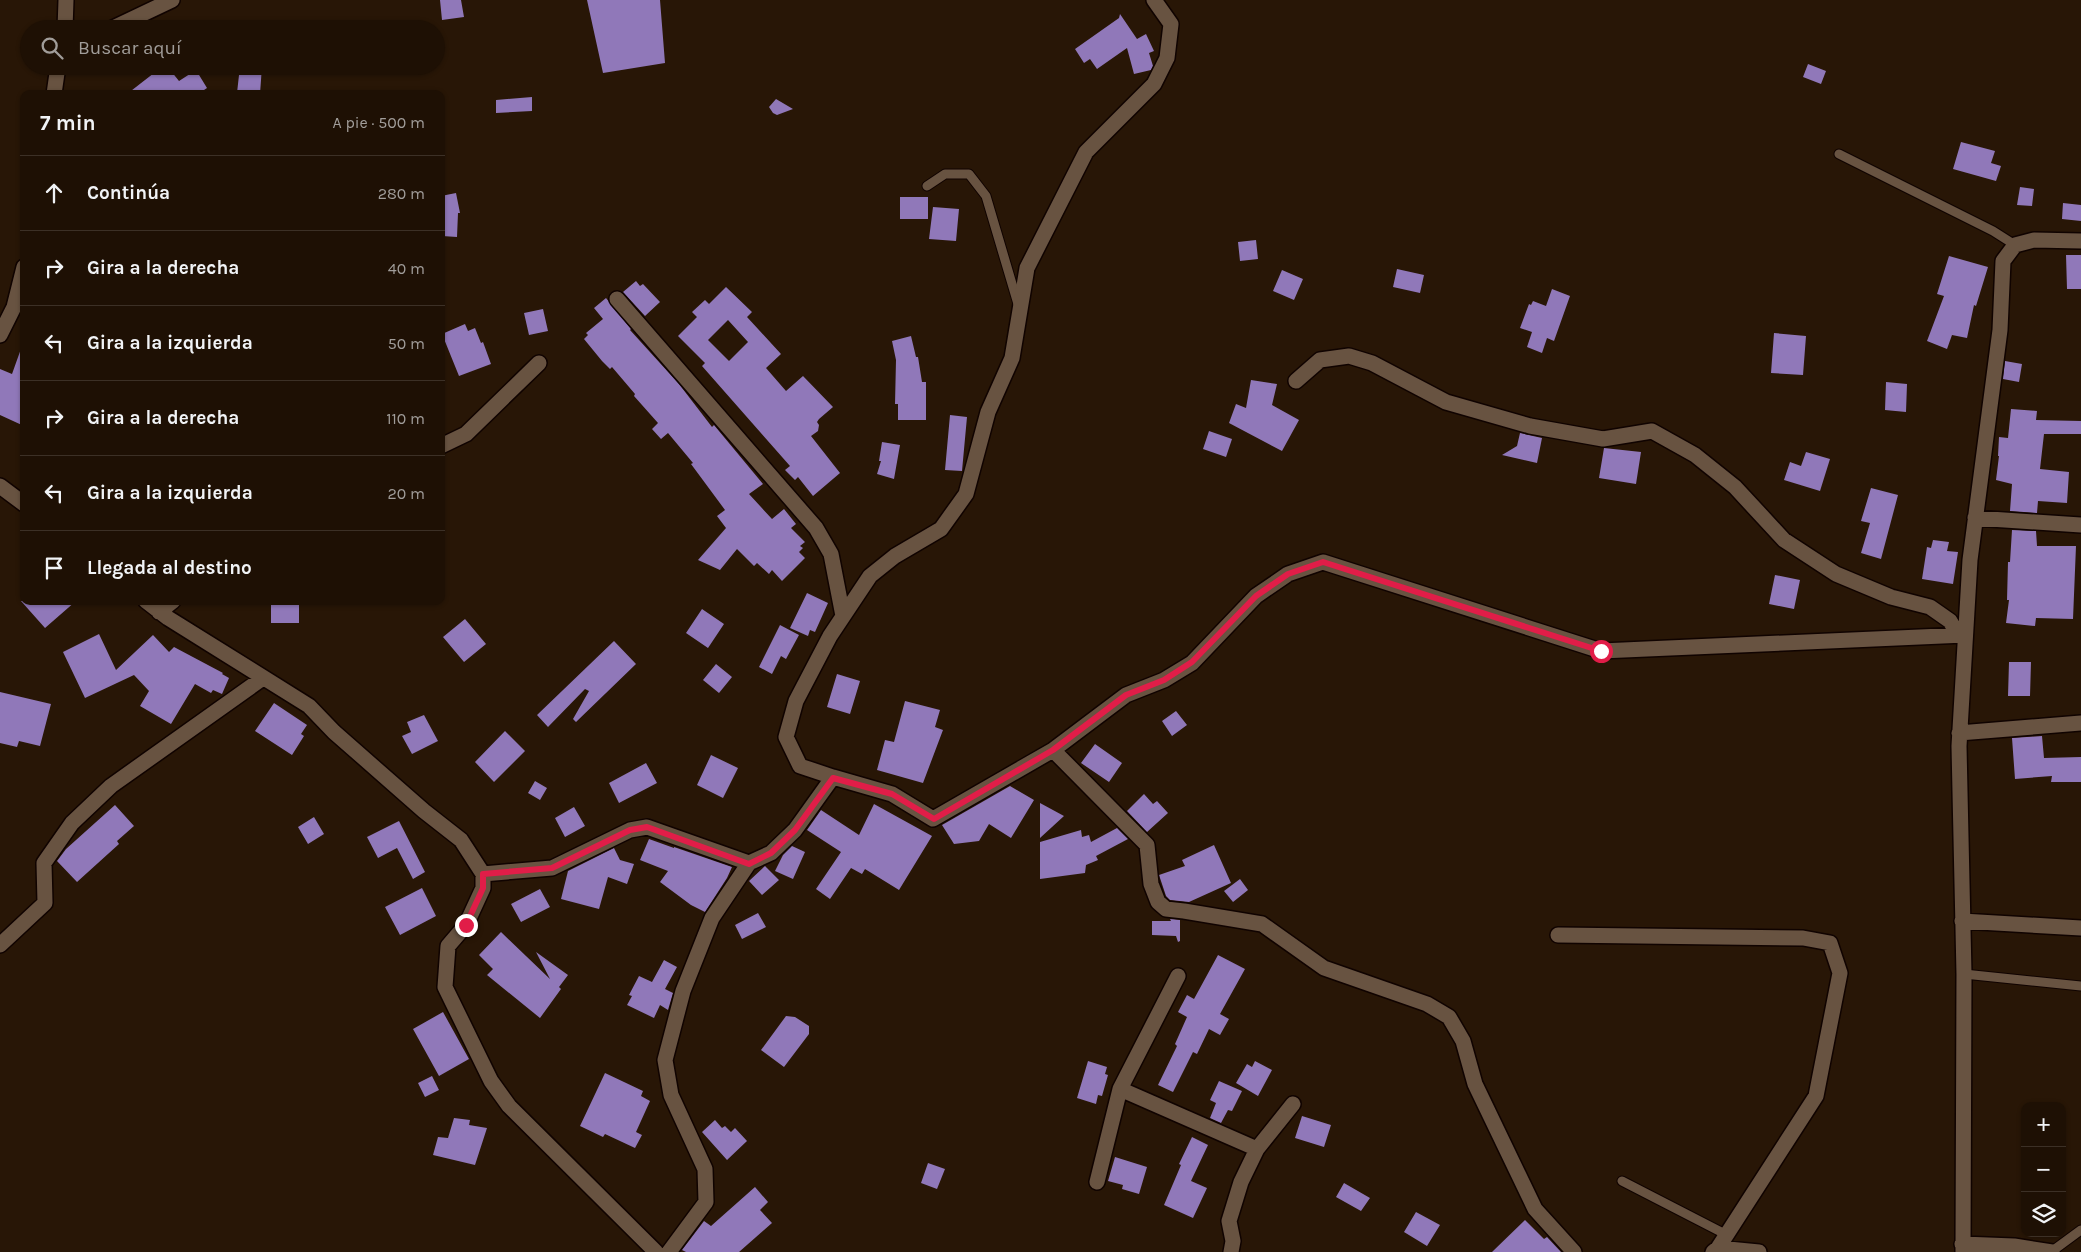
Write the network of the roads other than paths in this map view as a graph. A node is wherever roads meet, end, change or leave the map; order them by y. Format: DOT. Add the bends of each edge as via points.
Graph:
graph roads {
  1 [pos="66,0"];
  2 [pos="172,0"];
  3 [pos="1154,0"];
  4 [pos="66,20"];
  5 [pos="130,20"];
  6 [pos="57,75"];
  7 [pos="55,90"];
  8 [pos="1840,154"];
  9 [pos="928,186"];
  10 [pos="2081,240"];
  11 [pos="2015,245"];
  12 [pos="20,283"];
  13 [pos="617,299"];
  14 [pos="1020,309"];
  15 [pos="0,335"];
  16 [pos="539,363"];
  17 [pos="1296,381"];
  18 [pos="445,444"];
  19 [pos="0,486"];
  20 [pos="20,501"];
  21 [pos="1975,518"];
  22 [pos="2081,525"];
  23 [pos="151,605"];
  24 [pos="168,605"];
  25 [pos="159,612"];
  26 [pos="843,616"];
  27 [pos="1962,635"];
  28 [pos="263,678"];
  29 [pos="2081,723"];
  30 [pos="1959,733"];
  31 [pos="1053,750"];
  32 [pos="833,778"];
  33 [pos="749,864"];
  34 [pos="483,874"];
  35 [pos="1962,921"];
  36 [pos="2081,928"];
  37 [pos="1558,935"];
  38 [pos="0,945"];
  39 [pos="1964,974"];
  40 [pos="1178,976"];
  41 [pos="2081,986"];
  42 [pos="1120,1088"];
  43 [pos="1293,1104"];
  44 [pos="1257,1149"];
  45 [pos="1622,1181"];
  46 [pos="1097,1182"];
  47 [pos="2081,1230"];
  48 [pos="1727,1235"];
  49 [pos="1963,1248"];
  50 [pos="1715,1250"];
  51 [pos="656,1252"];
  52 [pos="669,1252"];
  53 [pos="1232,1252"];
  54 [pos="1574,1252"];
  55 [pos="1759,1252"];
  56 [pos="2052,1252"];
  1 -- 4 [label="street"];
  2 -- 5 [label="street"];
  3 -- 14 [label="street" via="1171,24 1168,58 1154,84 1086,152 1027,268"];
  6 -- 7 [label="street"];
  8 -- 11 [label="lane"];
  9 -- 14 [label="lane" via="944,174 969,174 986,196"];
  10 -- 11 [label="street" via="2034,240"];
  11 -- 21 [label="street" via="2003,261 2000,330"];
  12 -- 15 [label="street" via="14,307"];
  13 -- 26 [label="street" via="816,528 831,554"];
  14 -- 26 [label="street" via="1012,358 988,412 966,494 941,528 895,556 870,576"];
  16 -- 18 [label="street" via="466,434"];
  17 -- 27 [label="street" via="1320,360 1349,356 1372,363 1446,402 1530,426 1603,439 1652,431 1695,455 1735,487 1784,540 1836,574 1930,608 1950,621"];
  19 -- 20 [label="street"];
  21 -- 22 [label="street"];
  21 -- 27 [label="street"];
  23 -- 25 [label="street"];
  24 -- 25 [label="street"];
  25 -- 28 [label="street"];
  26 -- 32 [label="street" via="796,701 786,737 800,766"];
  27 -- 30 [label="street"];
  27 -- 31 [label="street" via="1601,651 1323,562 1288,574 1256,596 1192,662 1164,680 1126,695"];
  28 -- 34 [label="street" via="308,706 417,805 461,840"];
  28 -- 38 [label="street" via="111,786 72,823 44,863 45,904"];
  29 -- 30 [label="street"];
  30 -- 35 [label="street"];
  31 -- 32 [label="street" via="934,819 892,794"];
  31 -- 54 [label="street" via="1146,845 1152,884 1158,902 1166,909 1262,924 1324,968 1427,1004 1449,1017 1462,1041 1474,1084 1536,1209"];
  32 -- 33 [label="street" via="795,830 771,853"];
  33 -- 34 [label="street" via="647,827 630,830 552,868"];
  33 -- 52 [label="street" via="712,918 683,991 665,1060 671,1095 705,1169 706,1202"];
  34 -- 51 [label="street" via="483,888 466,925 448,946 445,987 491,1081 509,1106"];
  35 -- 36 [label="street"];
  35 -- 39 [label="street"];
  37 -- 48 [label="street" via="1803,938 1830,943 1840,973 1816,1096"];
  39 -- 41 [label="lane"];
  39 -- 49 [label="street"];
  40 -- 42 [label="street"];
  42 -- 44 [label="street"];
  42 -- 46 [label="street"];
  43 -- 44 [label="street"];
  44 -- 53 [label="street" via="1241,1182 1229,1221"];
  45 -- 48 [label="lane"];
  47 -- 56 [label="lane"];
  48 -- 50 [label="street"];
  49 -- 56 [label="street" via="2014,1246"];
  50 -- 55 [label="street"];
}
